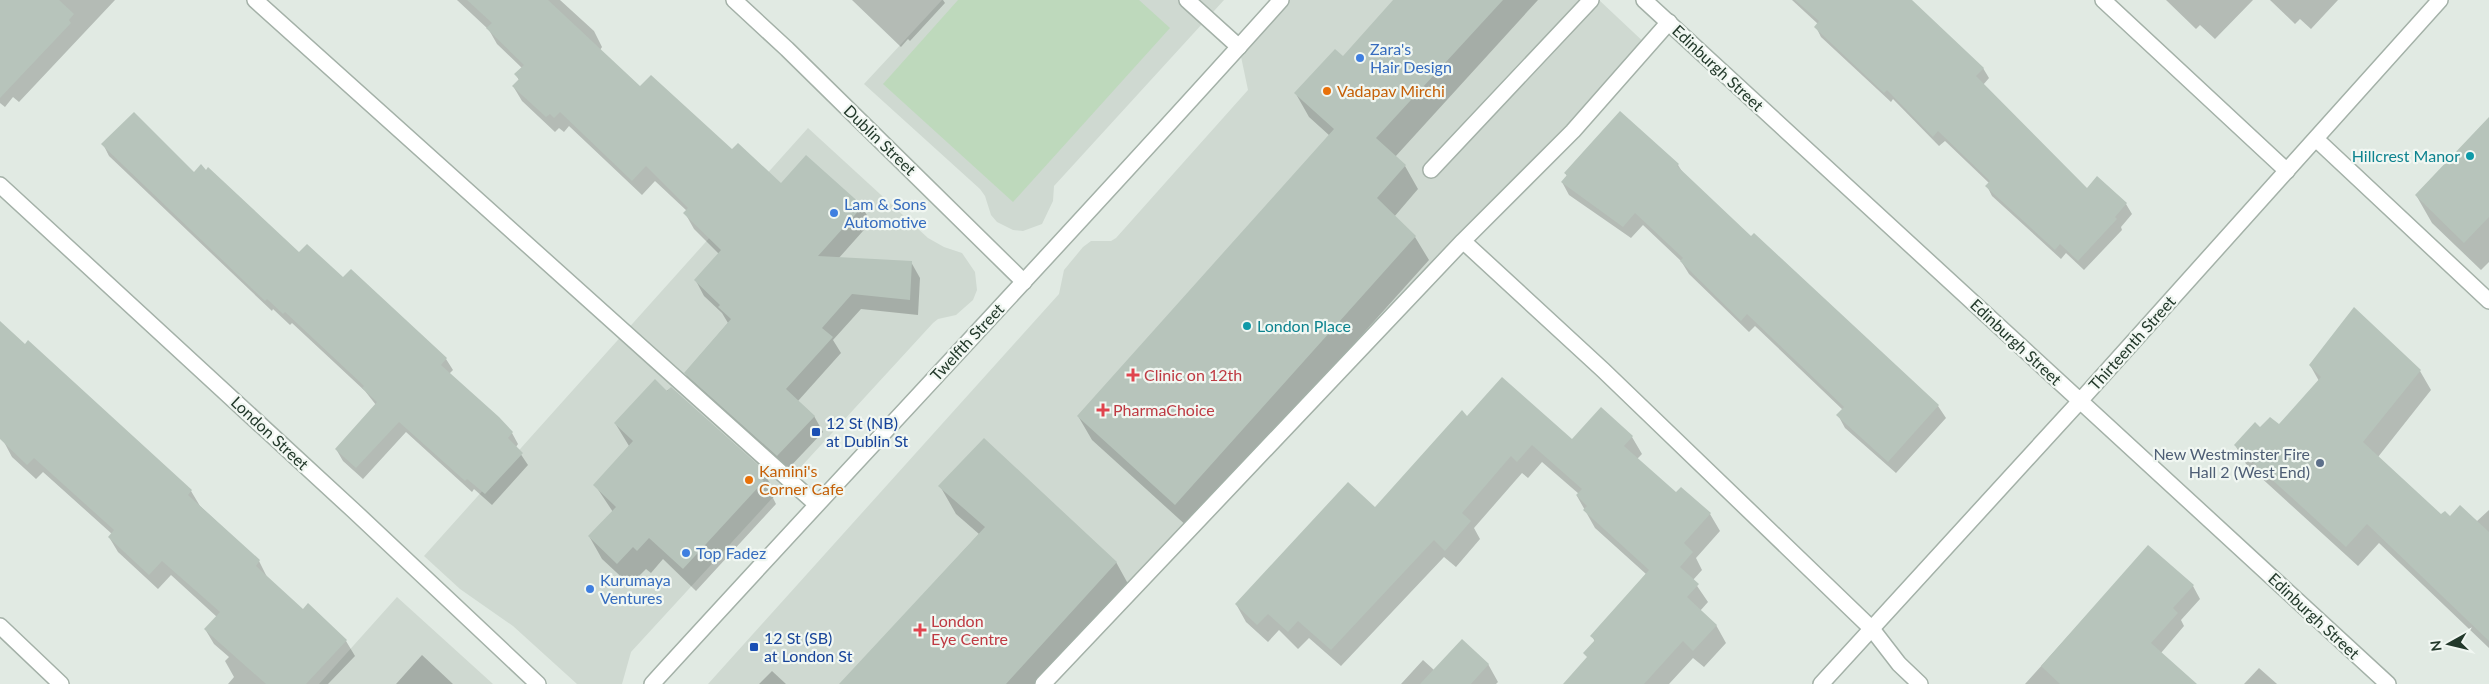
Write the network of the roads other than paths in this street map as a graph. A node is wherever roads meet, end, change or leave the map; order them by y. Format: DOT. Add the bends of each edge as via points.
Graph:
graph roads {
  1 [pos="255,0"];
  2 [pos="734,0"];
  3 [pos="1186,0"];
  4 [pos="1281,0"];
  5 [pos="1590,0"];
  6 [pos="1644,0"];
  7 [pos="2103,0"];
  8 [pos="2440,0"];
  9 [pos="1669,22"];
  10 [pos="1239,47"];
  11 [pos="2316,139"];
  12 [pos="1430,170"];
  13 [pos="2287,171"];
  14 [pos="0,185"];
  15 [pos="1463,241"];
  16 [pos="1024,282"];
  17 [pos="2489,301"];
  18 [pos="2080,402"];
  19 [pos="816,504"];
  20 [pos="0,626"];
  21 [pos="1872,629"];
  22 [pos="61,684"];
  23 [pos="538,684"];
  24 [pos="652,684"];
  25 [pos="1043,684"];
  26 [pos="1821,684"];
  27 [pos="1920,684"];
  28 [pos="2388,684"];
  1 -- 19 [label="street"];
  2 -- 16 [label="street, Dublin Street"];
  3 -- 10 [label="street"];
  4 -- 10 [label="street, Twelfth Street"];
  5 -- 12 [label="street"];
  6 -- 9 [label="street, Edinburgh Street"];
  7 -- 13 [label="street"];
  8 -- 11 [label="street, Thirteenth Street"];
  9 -- 15 [label="street" via="1573,131"];
  9 -- 18 [label="street, Edinburgh Street"];
  10 -- 16 [label="street, Twelfth Street"];
  11 -- 13 [label="street, Thirteenth Street"];
  11 -- 17 [label="street"];
  13 -- 18 [label="street, Thirteenth Street"];
  14 -- 23 [label="street, London Street"];
  15 -- 21 [label="street" via="1603,370"];
  15 -- 25 [label="street"];
  16 -- 19 [label="street, Twelfth Street"];
  18 -- 21 [label="street, Thirteenth Street"];
  18 -- 28 [label="street, Edinburgh Street"];
  19 -- 24 [label="street, Twelfth Street"];
  20 -- 22 [label="street"];
  21 -- 26 [label="street, Thirteenth Street"];
  21 -- 27 [label="street"];
}
